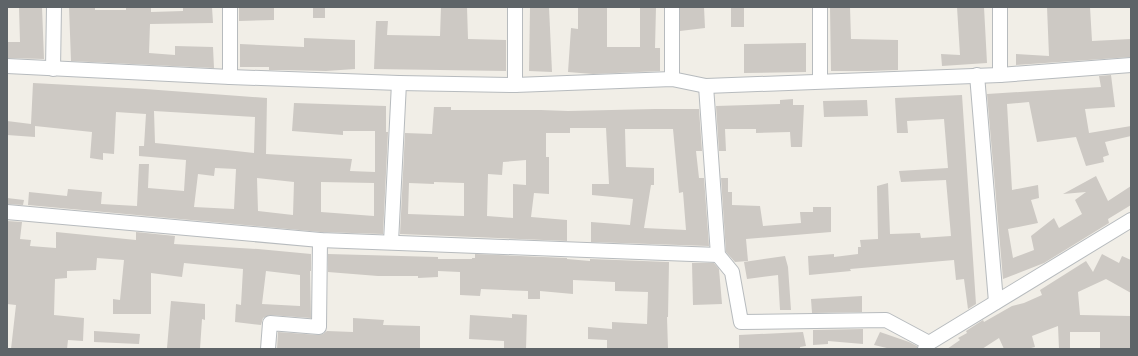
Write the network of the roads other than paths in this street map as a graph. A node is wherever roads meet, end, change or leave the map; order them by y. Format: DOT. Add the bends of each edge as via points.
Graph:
graph roads {
  1 [pos="54,7"];
  2 [pos="230,7"];
  3 [pos="515,7"];
  4 [pos="672,7"];
  5 [pos="820,7"];
  6 [pos="1000,7"];
  7 [pos="1131,65"];
  8 [pos="7,66"];
  9 [pos="53,69"];
  10 [pos="977,75"];
  11 [pos="1000,75"];
  12 [pos="230,77"];
  13 [pos="672,79"];
  14 [pos="820,81"];
  15 [pos="399,83"];
  16 [pos="515,86"];
  17 [pos="706,86"];
  18 [pos="7,212"];
  19 [pos="1131,220"];
  20 [pos="320,240"];
  21 [pos="391,242"];
  22 [pos="718,255"];
  23 [pos="996,302"];
  24 [pos="927,346"];
  25 [pos="268,349"];
  1 -- 9 [label="street"];
  2 -- 12 [label="street"];
  3 -- 16 [label="street"];
  4 -- 13 [label="street"];
  5 -- 14 [label="street"];
  6 -- 11 [label="street"];
  7 -- 11 [label="street"];
  8 -- 9 [label="street"];
  9 -- 12 [label="street"];
  10 -- 11 [label="street"];
  10 -- 14 [label="street"];
  10 -- 23 [label="street"];
  12 -- 15 [label="street"];
  13 -- 16 [label="street"];
  13 -- 17 [label="street"];
  14 -- 17 [label="street"];
  15 -- 16 [label="street"];
  15 -- 21 [label="street"];
  17 -- 22 [label="street"];
  18 -- 20 [label="street"];
  19 -- 23 [label="street"];
  20 -- 21 [label="street"];
  20 -- 25 [label="street" via="319,327 270,323"];
  21 -- 22 [label="street"];
  22 -- 24 [label="street" via="732,272 741,322 886,320"];
  23 -- 24 [label="street"];
}
